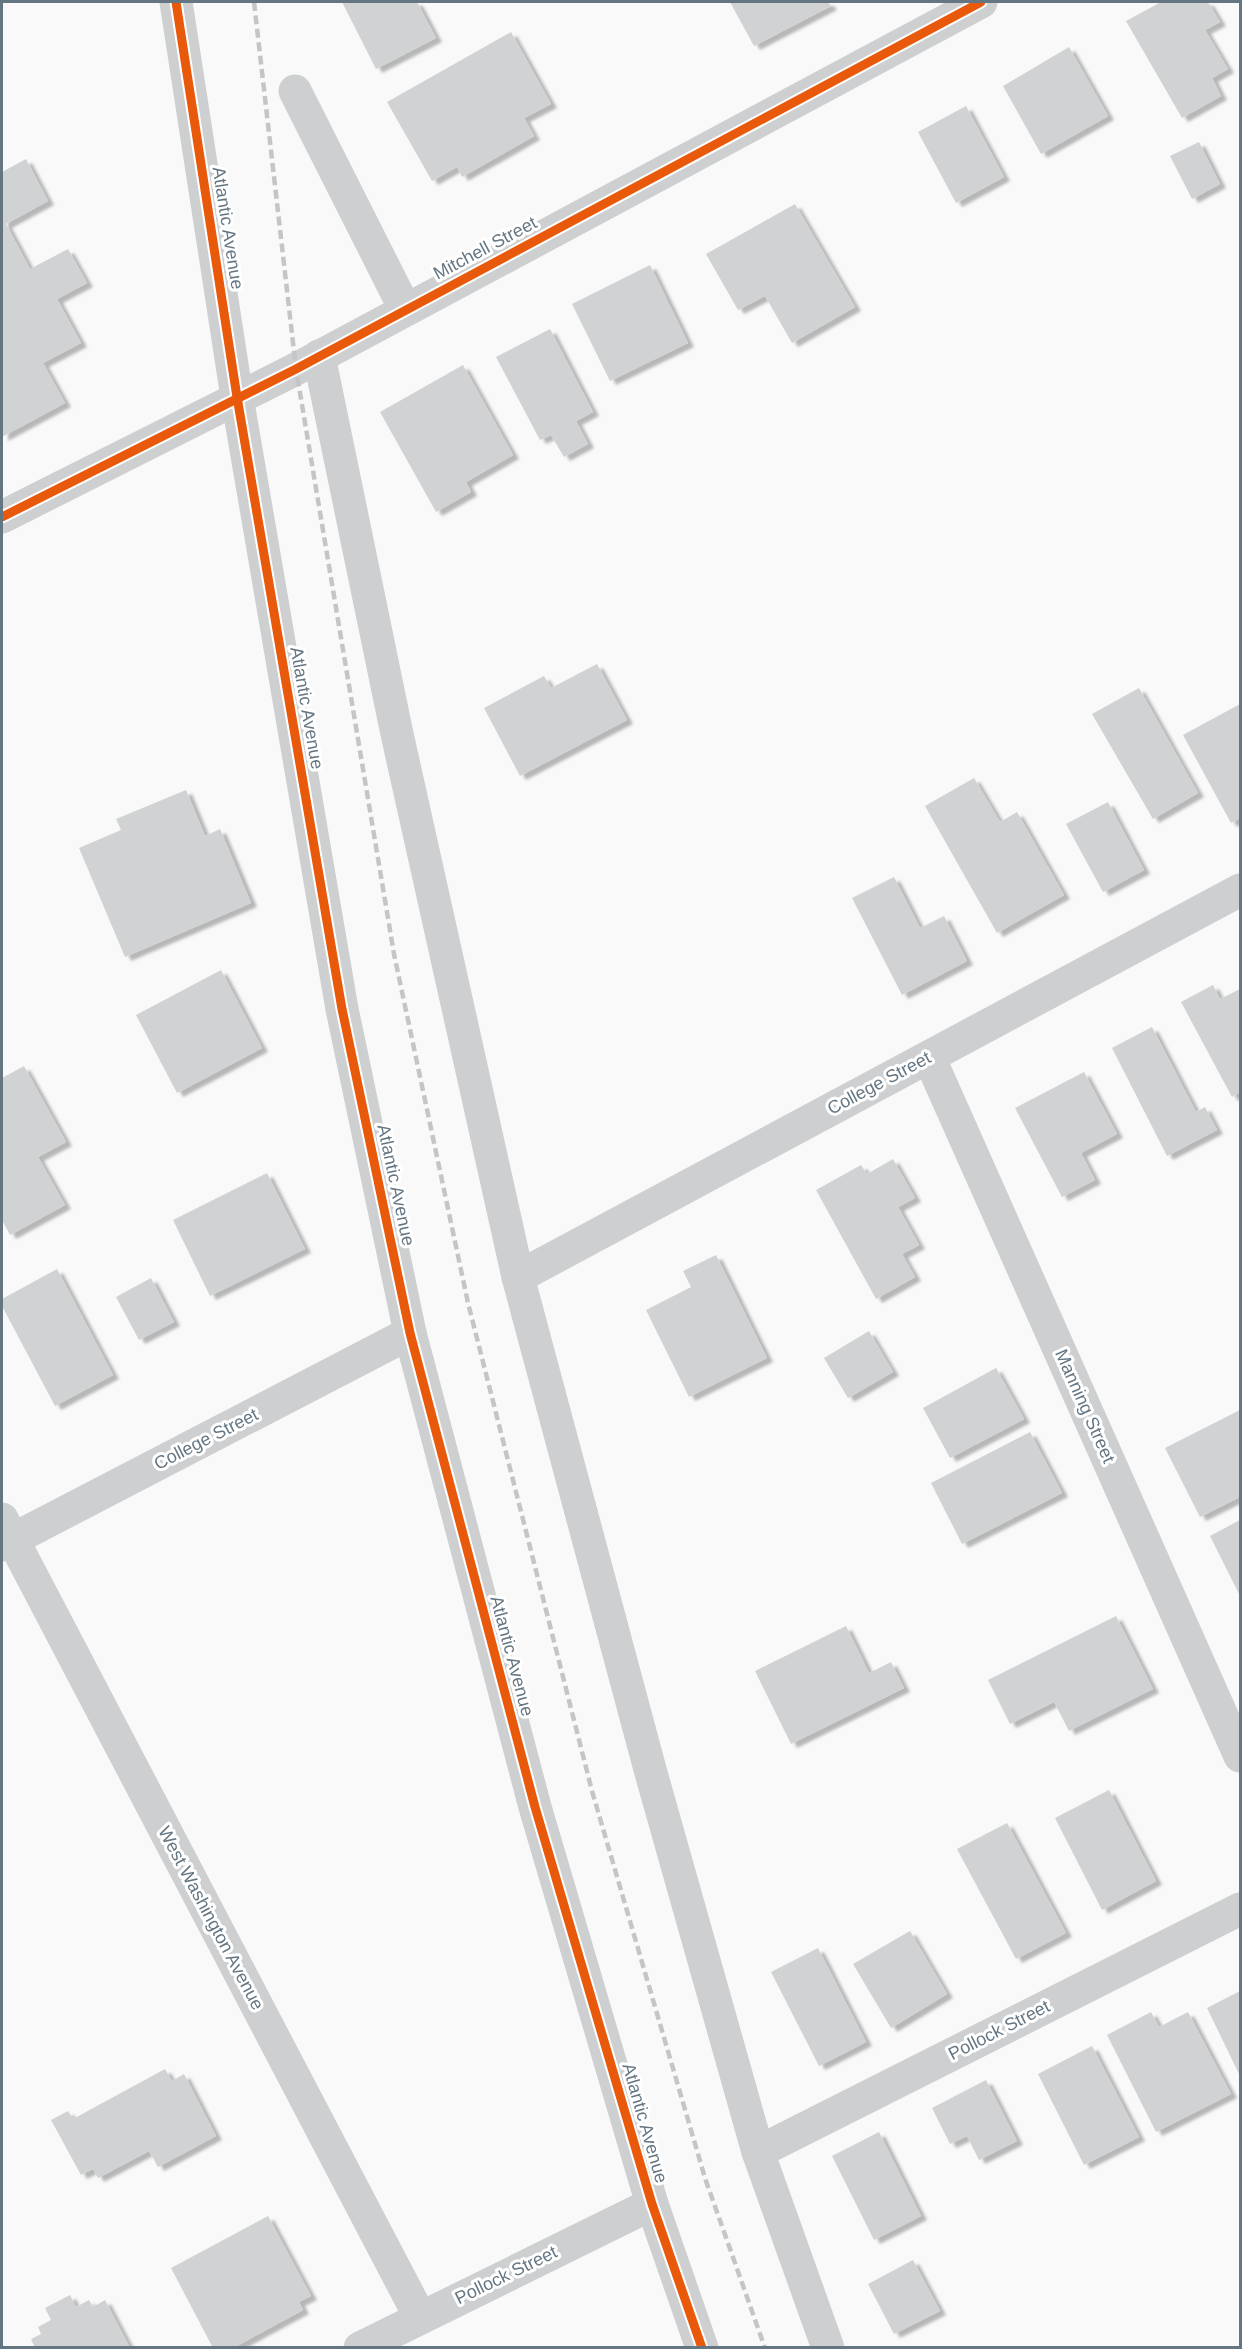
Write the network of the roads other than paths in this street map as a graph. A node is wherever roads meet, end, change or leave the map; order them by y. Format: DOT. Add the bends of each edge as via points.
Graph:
graph roads {
  1 [pos="176,2"];
  2 [pos="981,2"];
  3 [pos="295,91"];
  4 [pos="405,309"];
  5 [pos="319,356"];
  6 [pos="237,397"];
  7 [pos="2,517"];
  8 [pos="1240,890"];
  9 [pos="929,1057"];
  10 [pos="518,1277"];
  11 [pos="410,1333"];
  12 [pos="5,1535"];
  13 [pos="1240,1756"];
  14 [pos="1240,1909"];
  15 [pos="758,2152"];
  16 [pos="652,2204"];
  17 [pos="420,2317"];
  18 [pos="360,2348"];
  19 [pos="702,2348"];
  20 [pos="828,2348"];
  1 -- 6 [label="street, Atlantic Avenue"];
  2 -- 4 [label="street, Mitchell Street"];
  3 -- 4 [label="street"];
  4 -- 5 [label="street, Mitchell Street"];
  5 -- 6 [label="street, Mitchell Street"];
  5 -- 10 [label="street" via="397,734"];
  6 -- 7 [label="street, Mitchell Street"];
  6 -- 11 [label="street, Atlantic Avenue" via="342,1009"];
  8 -- 9 [label="street, College Street"];
  9 -- 10 [label="street, College Street"];
  9 -- 13 [label="street, Manning Street"];
  10 -- 15 [label="street"];
  11 -- 12 [label="street, College Street"];
  11 -- 16 [label="street, Atlantic Avenue" via="535,1807"];
  12 -- 17 [label="street, West Washington Avenue"];
  14 -- 15 [label="street, Pollock Street"];
  15 -- 20 [label="street"];
  16 -- 17 [label="street, Pollock Street"];
  16 -- 19 [label="street, Atlantic Avenue"];
  17 -- 18 [label="street, Pollock Street"];
}
